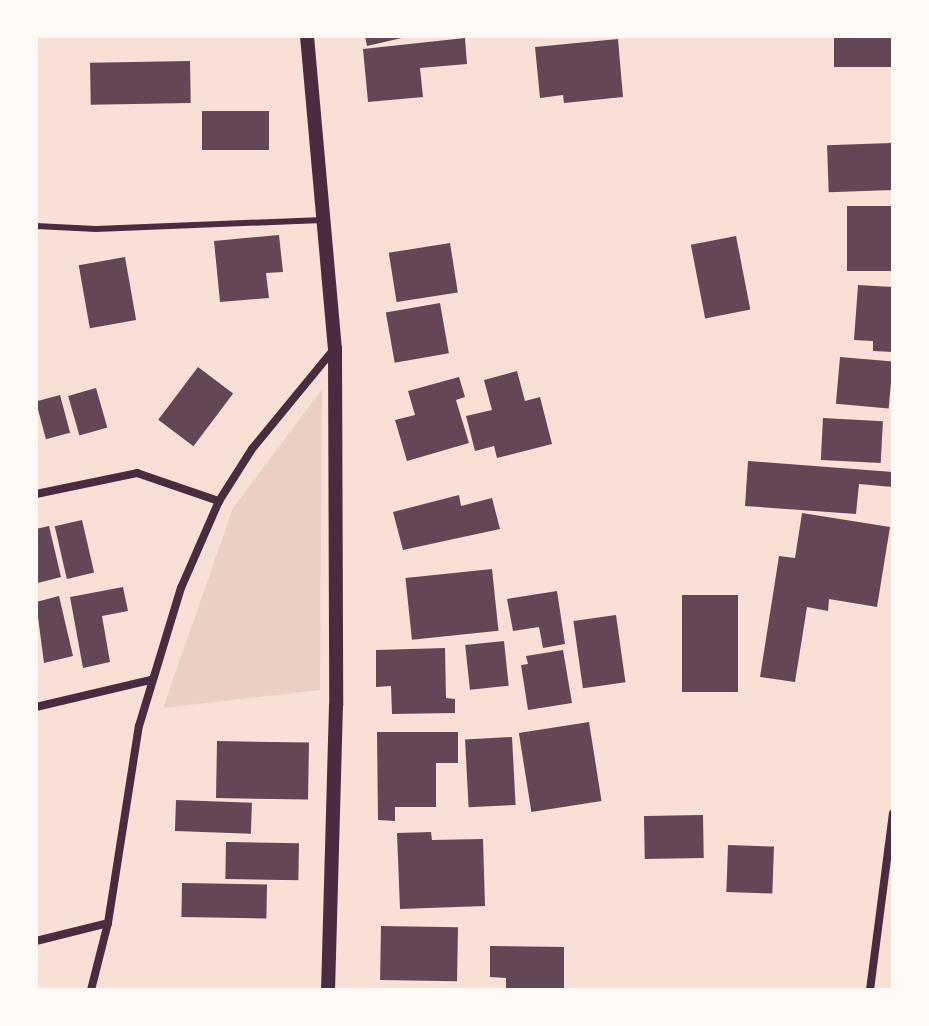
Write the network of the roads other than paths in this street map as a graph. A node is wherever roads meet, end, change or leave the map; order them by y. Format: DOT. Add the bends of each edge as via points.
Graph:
graph roads {
  1 [pos="307,36"];
  2 [pos="323,220"];
  3 [pos="36,226"];
  4 [pos="335,348"];
  5 [pos="36,494"];
  6 [pos="219,501"];
  7 [pos="150,680"];
  8 [pos="36,707"];
  9 [pos="893,813"];
  10 [pos="108,923"];
  11 [pos="36,941"];
  12 [pos="91,990"];
  13 [pos="328,990"];
  14 [pos="870,990"];
  1 -- 2 [label="street"];
  2 -- 3 [label="lane" via="96,229"];
  2 -- 4 [label="street"];
  4 -- 6 [label="street" via="252,449"];
  4 -- 13 [label="street" via="336,705"];
  5 -- 6 [label="street" via="137,473"];
  6 -- 7 [label="street" via="181,588"];
  7 -- 8 [label="street"];
  7 -- 10 [label="street"];
  9 -- 14 [label="street"];
  10 -- 11 [label="street"];
  10 -- 12 [label="street"];
}
